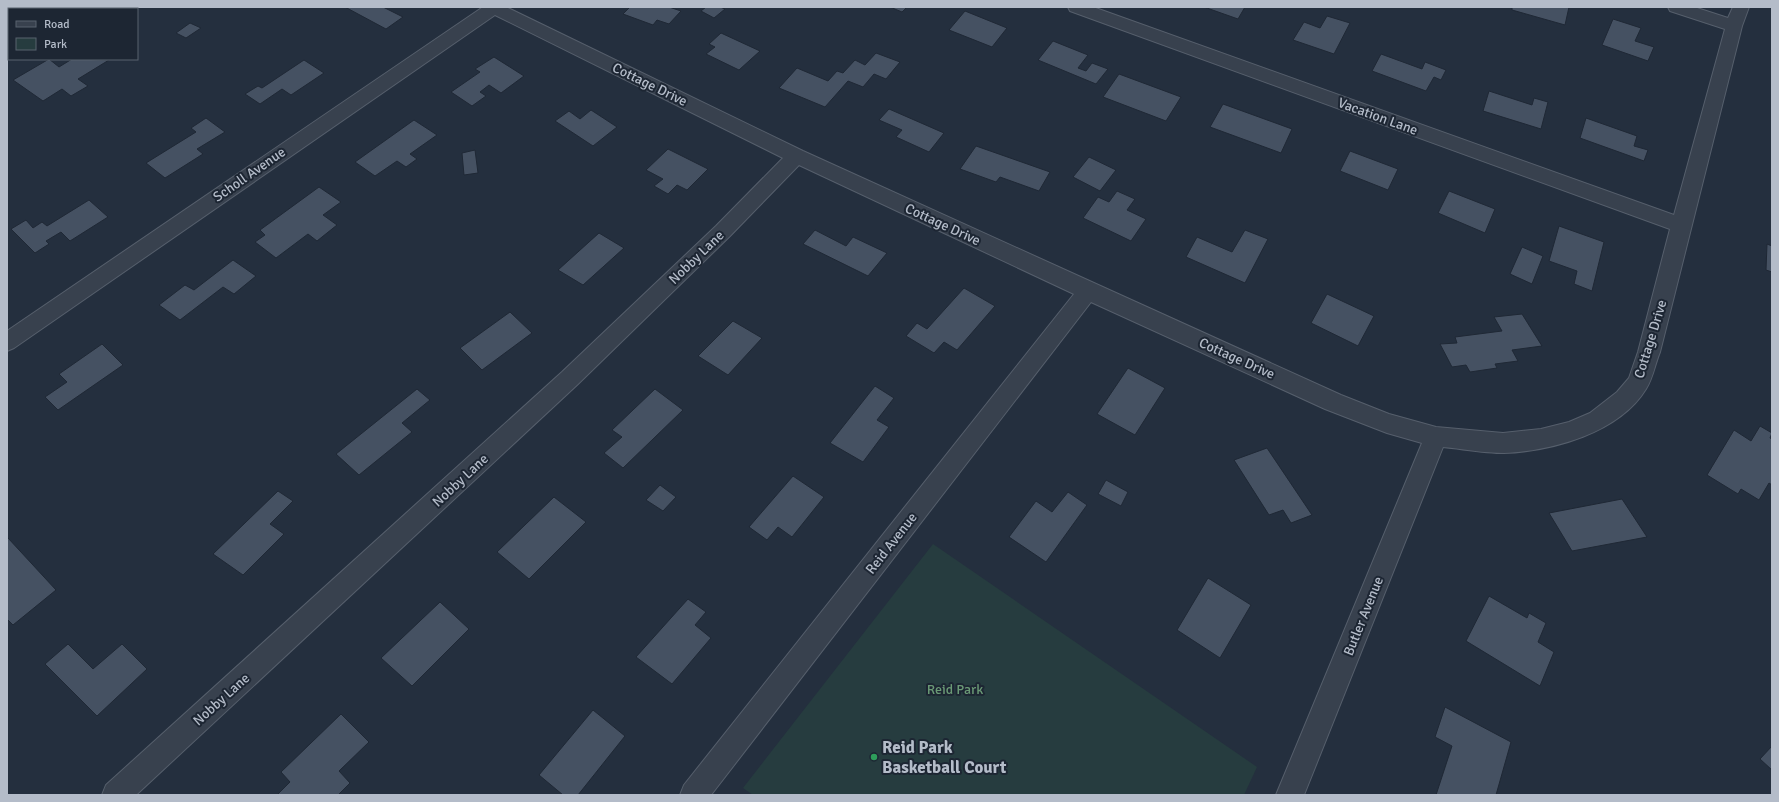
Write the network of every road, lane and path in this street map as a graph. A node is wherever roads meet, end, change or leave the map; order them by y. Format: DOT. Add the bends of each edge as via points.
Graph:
graph roads {
  1 [pos="492,7"];
  2 [pos="1076,7"];
  3 [pos="1676,7"];
  4 [pos="1741,7"];
  5 [pos="1734,26"];
  6 [pos="796,156"];
  7 [pos="1681,225"];
  8 [pos="1088,291"];
  9 [pos="7,342"];
  10 [pos="1436,437"];
  11 [pos="116,795"];
  12 [pos="694,795"];
  13 [pos="1290,795"];
  1 -- 6 [label="street, Cottage Drive"];
  1 -- 9 [label="street, Scholl Avenue"];
  2 -- 7 [label="street, Vacation Lane"];
  3 -- 5 [label="street"];
  4 -- 5 [label="street, Cottage Drive"];
  5 -- 7 [label="street, Cottage Drive"];
  6 -- 8 [label="street, Cottage Drive"];
  6 -- 11 [label="street, Nobby Lane" via="723,231 570,378"];
  7 -- 10 [label="street, Cottage Drive" via="1649,352 1638,383 1625,399 1598,420 1541,439 1503,443"];
  8 -- 10 [label="street, Cottage Drive" via="1333,402 1387,423"];
  8 -- 12 [label="street, Reid Avenue"];
  10 -- 13 [label="street, Butler Avenue"];
}
